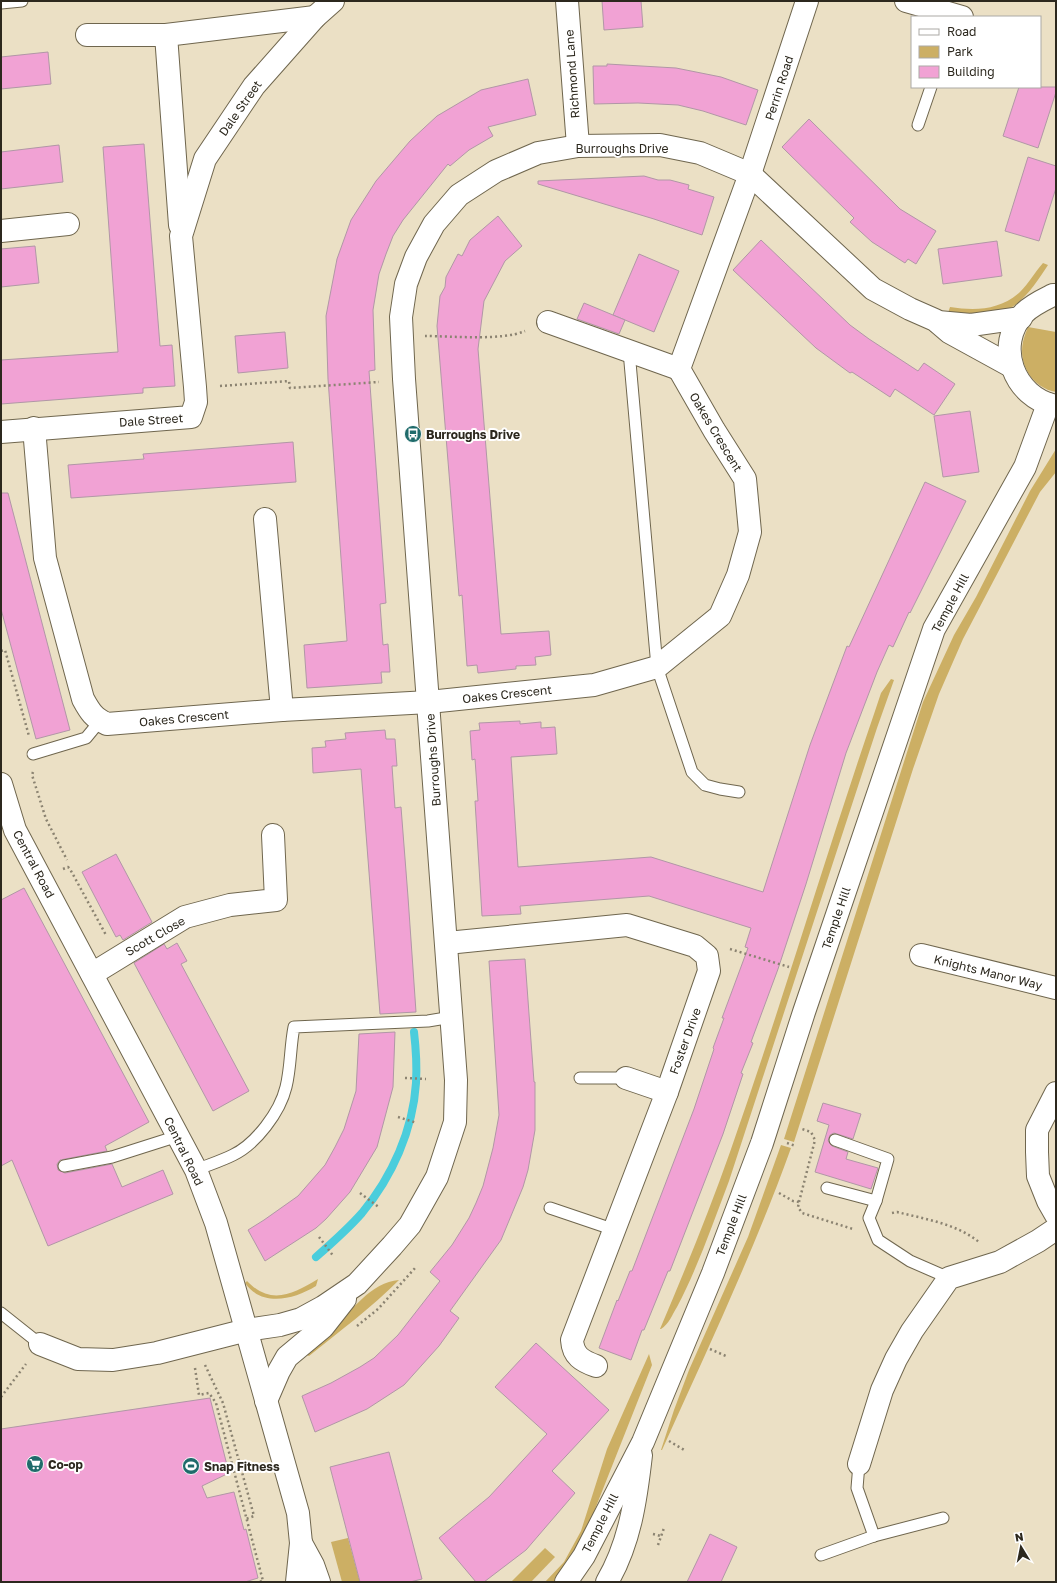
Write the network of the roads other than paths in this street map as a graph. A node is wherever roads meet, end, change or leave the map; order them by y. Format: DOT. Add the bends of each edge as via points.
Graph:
graph roads {
  1 [pos="22,1"];
  2 [pos="333,1"];
  3 [pos="567,1"];
  4 [pos="808,1"];
  5 [pos="906,1"];
  6 [pos="1,3"];
  7 [pos="961,13"];
  8 [pos="315,17"];
  9 [pos="87,35"];
  10 [pos="166,35"];
  11 [pos="931,88"];
  12 [pos="918,125"];
  13 [pos="578,146"];
  14 [pos="750,174"];
  15 [pos="68,224"];
  16 [pos="1,231"];
  17 [pos="181,236"];
  18 [pos="1055,290"];
  19 [pos="1021,318"];
  20 [pos="548,322"];
  21 [pos="938,322"];
  22 [pos="629,351"];
  23 [pos="1011,366"];
  24 [pos="679,369"];
  25 [pos="1052,405"];
  26 [pos="34,428"];
  27 [pos="1,432"];
  28 [pos="266,519"];
  29 [pos="657,667"];
  30 [pos="429,702"];
  31 [pos="282,710"];
  32 [pos="100,721"];
  33 [pos="34,754"];
  34 [pos="1,784"];
  35 [pos="739,792"];
  36 [pos="273,835"];
  37 [pos="447,943"];
  38 [pos="921,955"];
  39 [pos="92,974"];
  40 [pos="1056,988"];
  41 [pos="452,1017"];
  42 [pos="580,1078"];
  43 [pos="626,1078"];
  44 [pos="666,1092"];
  45 [pos="1056,1093"];
  46 [pos="178,1136"];
  47 [pos="835,1140"];
  48 [pos="64,1166"];
  49 [pos="196,1170"];
  50 [pos="827,1188"];
  51 [pos="876,1201"];
  52 [pos="550,1208"];
  53 [pos="1056,1215"];
  54 [pos="1056,1228"];
  55 [pos="615,1230"];
  56 [pos="949,1278"];
  57 [pos="357,1284"];
  58 [pos="1,1313"];
  59 [pos="247,1330"];
  60 [pos="40,1344"];
  61 [pos="596,1366"];
  62 [pos="266,1401"];
  63 [pos="643,1442"];
  64 [pos="859,1464"];
  65 [pos="943,1518"];
  66 [pos="874,1536"];
  67 [pos="301,1543"];
  68 [pos="820,1555"];
  69 [pos="298,1582"];
  70 [pos="320,1582"];
  71 [pos="566,1582"];
  72 [pos="607,1582"];
  1 -- 6 [label="lane"];
  2 -- 8 [label="street, Dale Street"];
  3 -- 13 [label="street, Richmond Lane"];
  4 -- 14 [label="street, Perrin Road"];
  5 -- 7 [label="street"];
  8 -- 10 [label="street"];
  8 -- 17 [label="street, Dale Street" via="254,86 206,159"];
  9 -- 10 [label="street"];
  10 -- 17 [label="street, Dale Street"];
  11 -- 12 [label="lane"];
  13 -- 14 [label="street, Burroughs Drive" via="660,145 700,153"];
  13 -- 30 [label="street, Burroughs Drive" via="538,153 496,171 459,195 434,224 416,257 406,284 401,337"];
  14 -- 21 [label="street, Burroughs Drive" via="873,289"];
  14 -- 24 [label="street"];
  15 -- 16 [label="street"];
  17 -- 26 [label="street, Dale Street" via="196,402 191,417"];
  18 -- 19 [label="street, Temple Hill"];
  19 -- 21 [label="street, Burroughs Drive" via="971,324"];
  19 -- 23 [label="street, Temple Hill" via="1010,339"];
  20 -- 22 [label="street"];
  21 -- 23 [label="street, Burroughs Drive" via="949,332"];
  22 -- 24 [label="street"];
  22 -- 29 [label="lane"];
  23 -- 25 [label="street, Temple Hill" via="1028,393"];
  24 -- 29 [label="street, Oakes Crescent" via="745,478 750,532 738,575 720,616"];
  25 -- 63 [label="street, Temple Hill" via="1025,467 934,629 762,1143 713,1273"];
  26 -- 27 [label="street, Dale Street"];
  26 -- 32 [label="street" via="45,558 83,699 88,709"];
  28 -- 31 [label="street"];
  29 -- 30 [label="street, Oakes Crescent" via="594,686"];
  29 -- 35 [label="lane" via="692,772 705,785"];
  30 -- 31 [label="street, Oakes Crescent"];
  30 -- 37 [label="street, Burroughs Drive"];
  31 -- 32 [label="street, Oakes Crescent" via="119,724"];
  32 -- 33 [label="lane" via="86,738"];
  34 -- 39 [label="street, Central Road" via="15,830"];
  36 -- 39 [label="street, Scott Close" via="276,900 230,905 185,917"];
  37 -- 41 [label="street, Burroughs Drive"];
  37 -- 44 [label="street, Foster Drive" via="627,926 695,946 707,956 709,971"];
  38 -- 40 [label="street, Knights Manor Way"];
  39 -- 46 [label="street, Central Road"];
  41 -- 49 [label="lane" via="428,1021 294,1027 286,1089 265,1127 254,1140 234,1155"];
  41 -- 57 [label="street, Burroughs Drive" via="456,1080 454,1122 437,1177 410,1225"];
  42 -- 43 [label="lane"];
  43 -- 44 [label="street"];
  44 -- 55 [label="street, Foster Drive"];
  45 -- 53 [label="street" via="1037,1130 1037,1152 1038,1176"];
  46 -- 48 [label="lane" via="112,1157"];
  46 -- 49 [label="street, Central Road"];
  47 -- 51 [label="lane" via="888,1160"];
  49 -- 59 [label="street, Central Road" via="216,1223"];
  50 -- 51 [label="lane"];
  51 -- 56 [label="lane" via="869,1218 878,1240 910,1261"];
  52 -- 55 [label="lane"];
  54 -- 56 [label="street" via="1038,1242 1000,1262"];
  55 -- 61 [label="street, Foster Drive" via="572,1340 578,1356 584,1362"];
  56 -- 64 [label="street" via="896,1359 882,1390"];
  57 -- 59 [label="street, Burroughs Drive" via="301,1319"];
  57 -- 62 [label="street, Burroughs Drive" via="323,1326 287,1357"];
  58 -- 60 [label="lane"];
  59 -- 60 [label="street, Burroughs Drive" via="156,1353 113,1360 78,1359"];
  59 -- 62 [label="street, Central Road"];
  62 -- 67 [label="street, Central Road" via="298,1513"];
  63 -- 71 [label="street, Temple Hill" via="584,1556"];
  63 -- 72 [label="street, Temple Hill" via="635,1505 626,1541"];
  64 -- 66 [label="lane" via="857,1488"];
  65 -- 66 [label="lane"];
  66 -- 68 [label="lane"];
  67 -- 69 [label="street, Central Road"];
  67 -- 70 [label="street, Central Road"];
}
